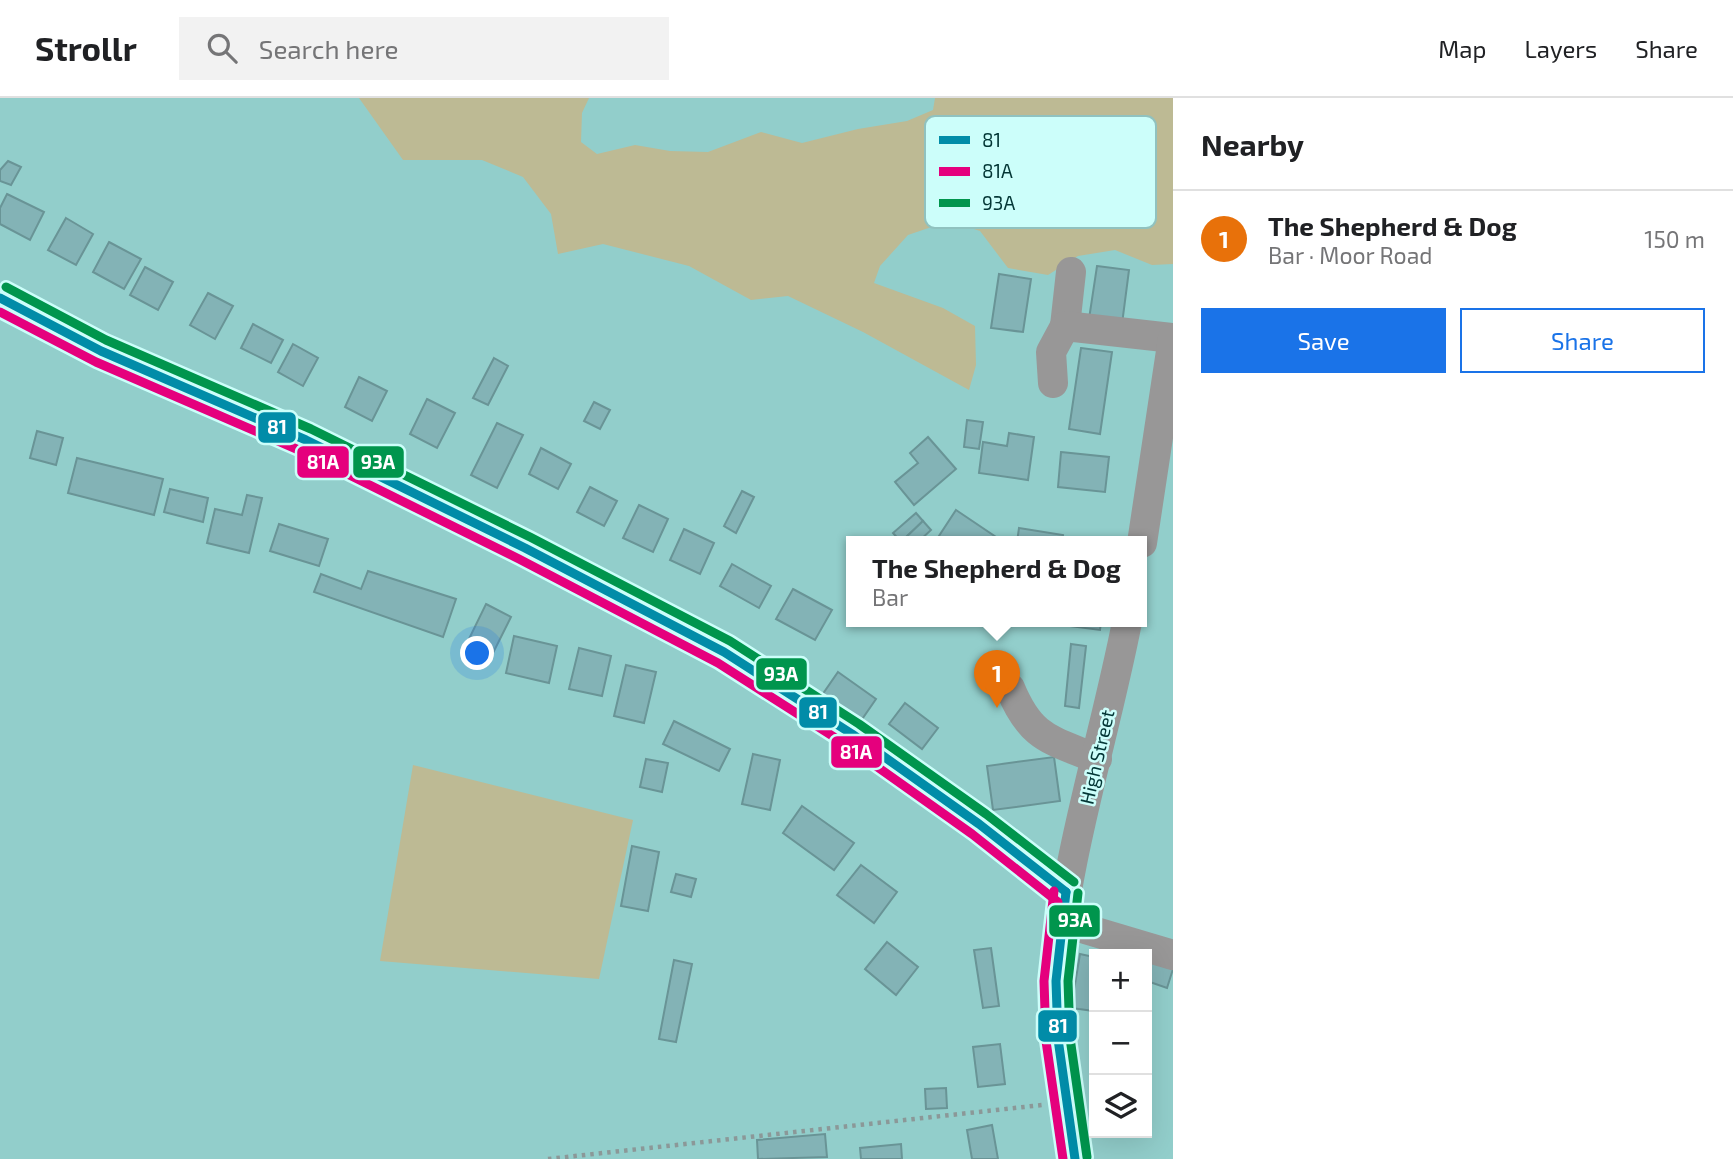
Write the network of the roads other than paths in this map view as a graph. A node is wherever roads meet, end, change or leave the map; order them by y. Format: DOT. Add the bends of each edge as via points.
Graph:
graph roads {
  1 [pos="1071,272"];
  2 [pos="0,298"];
  3 [pos="1065,326"];
  4 [pos="1173,338"];
  5 [pos="1053,383"];
  6 [pos="1143,536"];
  7 [pos="1126,627"];
  8 [pos="1010,688"];
  9 [pos="1097,759"];
  10 [pos="1066,892"];
  11 [pos="1062,922"];
  12 [pos="1173,955"];
  13 [pos="1075,1159"];
  1 -- 3 [label="street"];
  2 -- 10 [label="street" via="101,351 306,440 724,652 852,734"];
  3 -- 4 [label="street"];
  3 -- 5 [label="street" via="1051,352"];
  4 -- 6 [label="street"];
  7 -- 9 [label="street, High Street"];
  8 -- 9 [label="street" via="1032,727"];
  9 -- 10 [label="street, High Street"];
  10 -- 11 [label="street, High Street"];
  11 -- 12 [label="street"];
  11 -- 13 [label="street, High Street" via="1056,981 1058,1039"];
}
